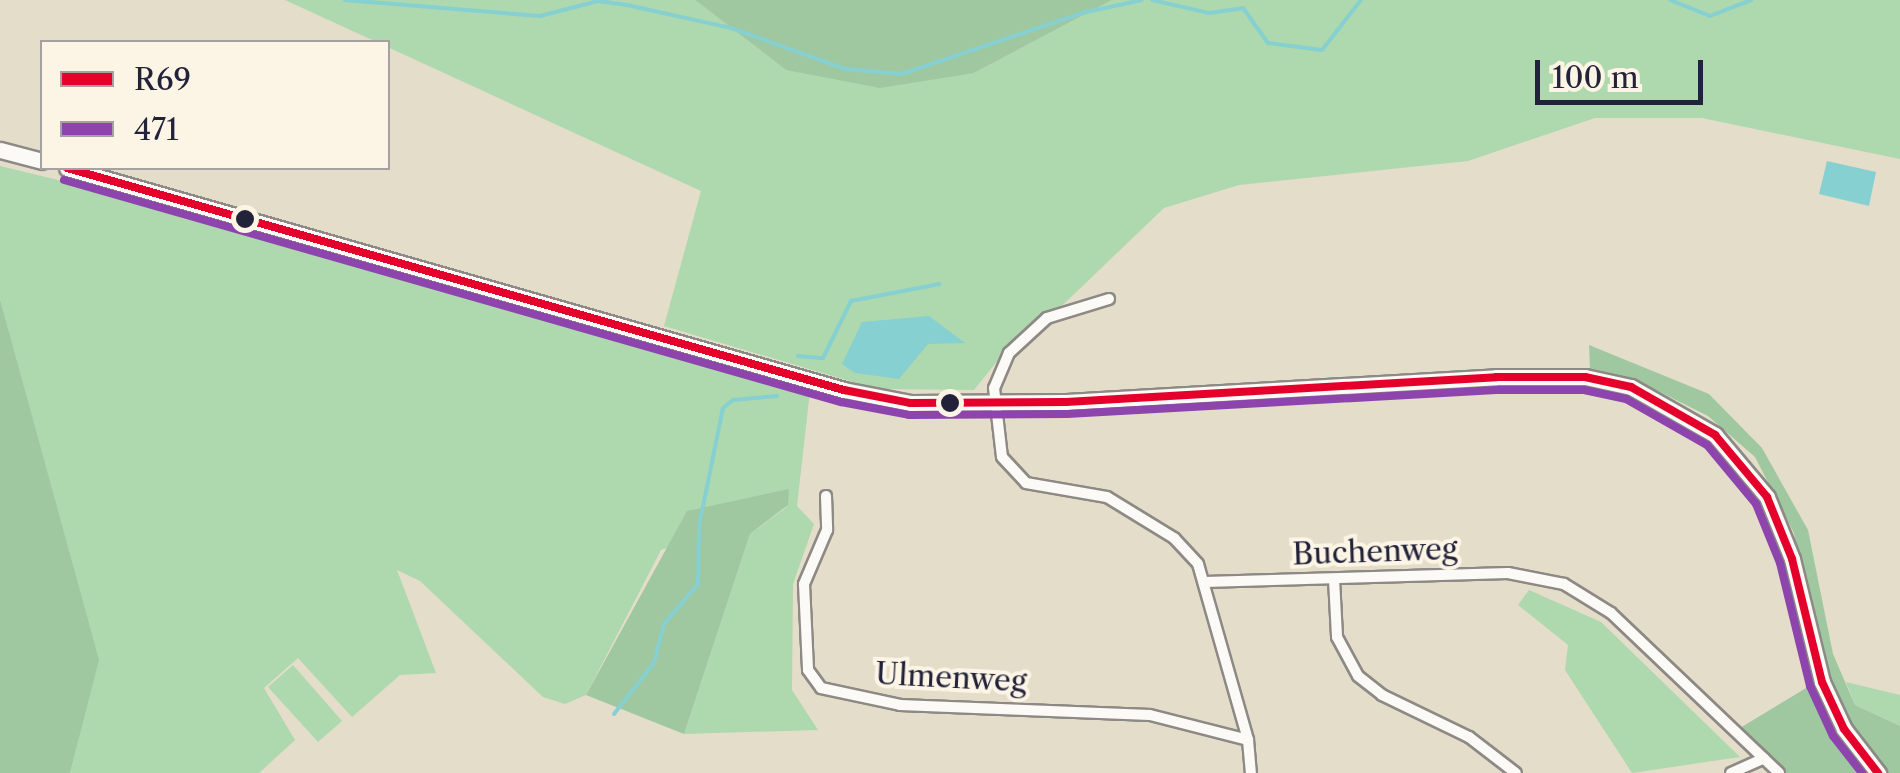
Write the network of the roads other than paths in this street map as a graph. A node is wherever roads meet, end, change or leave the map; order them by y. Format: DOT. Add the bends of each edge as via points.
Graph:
graph roads {
  1 [pos="0,150"];
  2 [pos="40,160"];
  3 [pos="74,170"];
  4 [pos="1108,299"];
  5 [pos="994,404"];
  6 [pos="826,496"];
  7 [pos="1334,579"];
  8 [pos="1205,582"];
  9 [pos="1248,740"];
  10 [pos="1764,758"];
  11 [pos="1251,773"];
  12 [pos="1516,773"];
  13 [pos="1730,773"];
  14 [pos="1779,773"];
  15 [pos="1878,773"];
  1 -- 2 [label="main road"];
  3 -- 5 [label="main road" via="844,390 910,403"];
  4 -- 5 [label="street" via="1070,307 1027,331 998,370"];
  5 -- 8 [label="street" via="1002,457 1014,477 1106,497 1174,538"];
  5 -- 15 [label="main road" via="1555,376 1646,393 1715,434 1767,497 1788,546 1822,682 1844,729"];
  6 -- 9 [label="street, Ulmenweg" via="826,530 804,584 806,658 814,682 844,695 900,704 1160,716"];
  7 -- 8 [label="street, Buchenweg"];
  7 -- 10 [label="street, Buchenweg" via="1508,572 1564,584 1611,613"];
  7 -- 12 [label="street" via="1336,632 1358,676 1392,701 1469,737"];
  8 -- 9 [label="street"];
  9 -- 11 [label="street"];
  10 -- 13 [label="street"];
  10 -- 14 [label="street, Buchenweg"];
}
